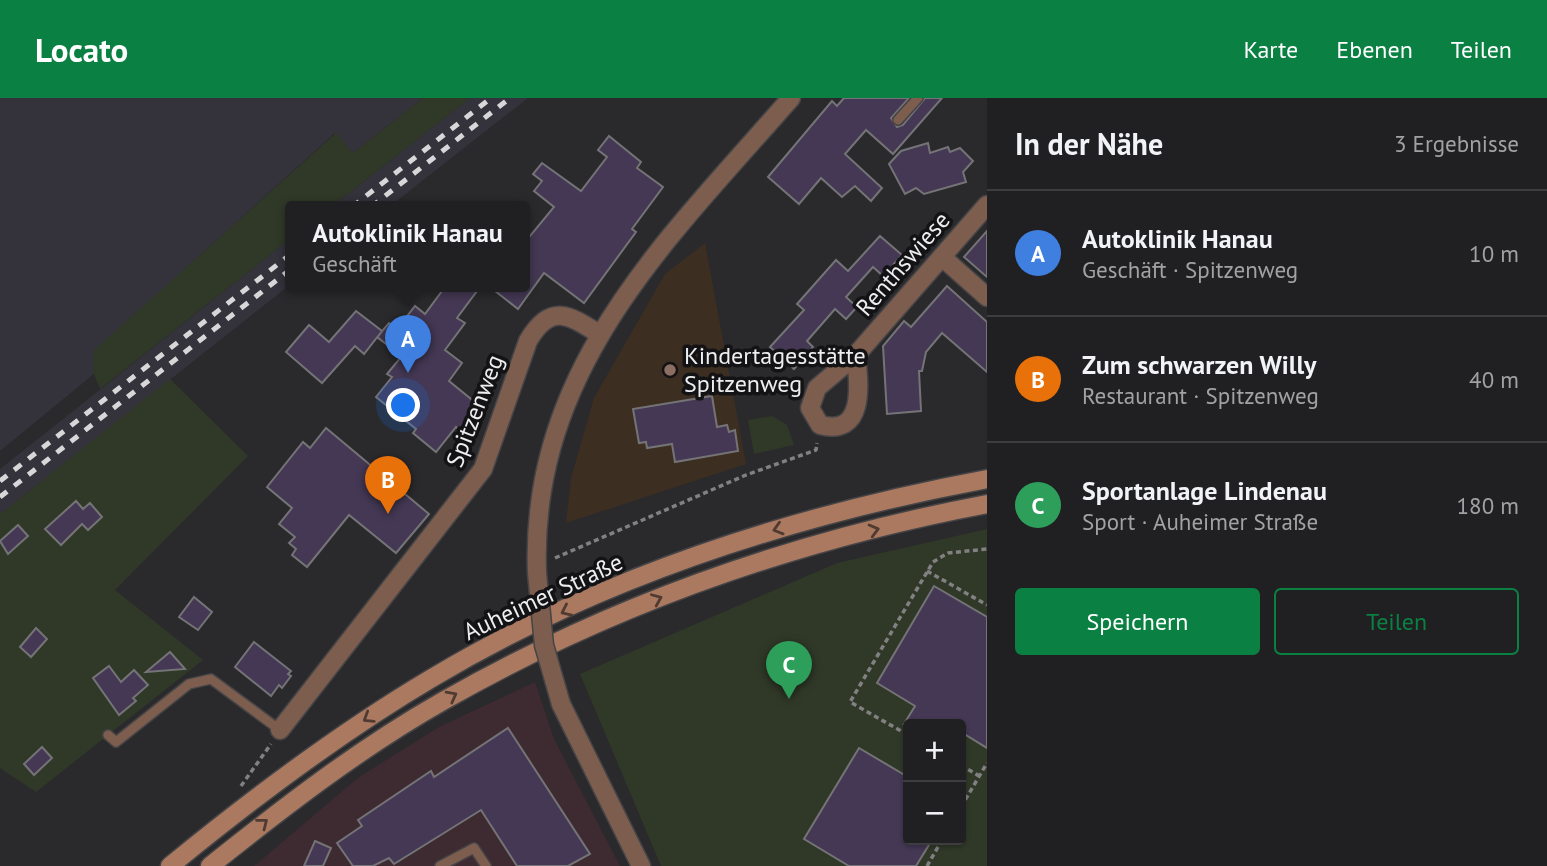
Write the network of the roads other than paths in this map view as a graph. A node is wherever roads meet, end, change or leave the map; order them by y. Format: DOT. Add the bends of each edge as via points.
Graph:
graph roads {
  1 [pos="791,98"];
  2 [pos="918,98"];
  3 [pos="898,120"];
  4 [pos="987,205"];
  5 [pos="942,257"];
  6 [pos="987,297"];
  7 [pos="598,334"];
  8 [pos="856,355"];
  9 [pos="987,479"];
  10 [pos="987,504"];
  11 [pos="281,730"];
  12 [pos="108,735"];
  13 [pos="170,866"];
  14 [pos="210,866"];
  15 [pos="440,866"];
  16 [pos="486,866"];
  17 [pos="641,866"];
  1 -- 7 [label="street" via="670,237"];
  2 -- 3 [label="lane"];
  4 -- 5 [label="street, Renthswiese"];
  5 -- 6 [label="street"];
  5 -- 8 [label="street, Renthswiese"];
  7 -- 11 [label="street, Spitzenweg" via="568,316 544,319 536,326 483,469"];
  7 -- 17 [label="street, bridge" via="572,387 551,452 539,522 537,570 544,645 561,704"];
  8 -- 8 [label="street, Renthswiese" via="860,396 853,413 843,425 832,429 820,425 810,408 812,397"];
  9 -- 13 [label="main road, Auheimer Straße, one-way" via="920,491 729,544 658,570 517,634 358,724"];
  14 -- 10 [label="main road, Auheimer Straße, one-way" via="378,742 442,701 524,658 671,593 744,567 884,527"];
  11 -- 12 [label="lane" via="211,679 189,684 116,742"];
  15 -- 16 [label="lane" via="474,848"];
}
